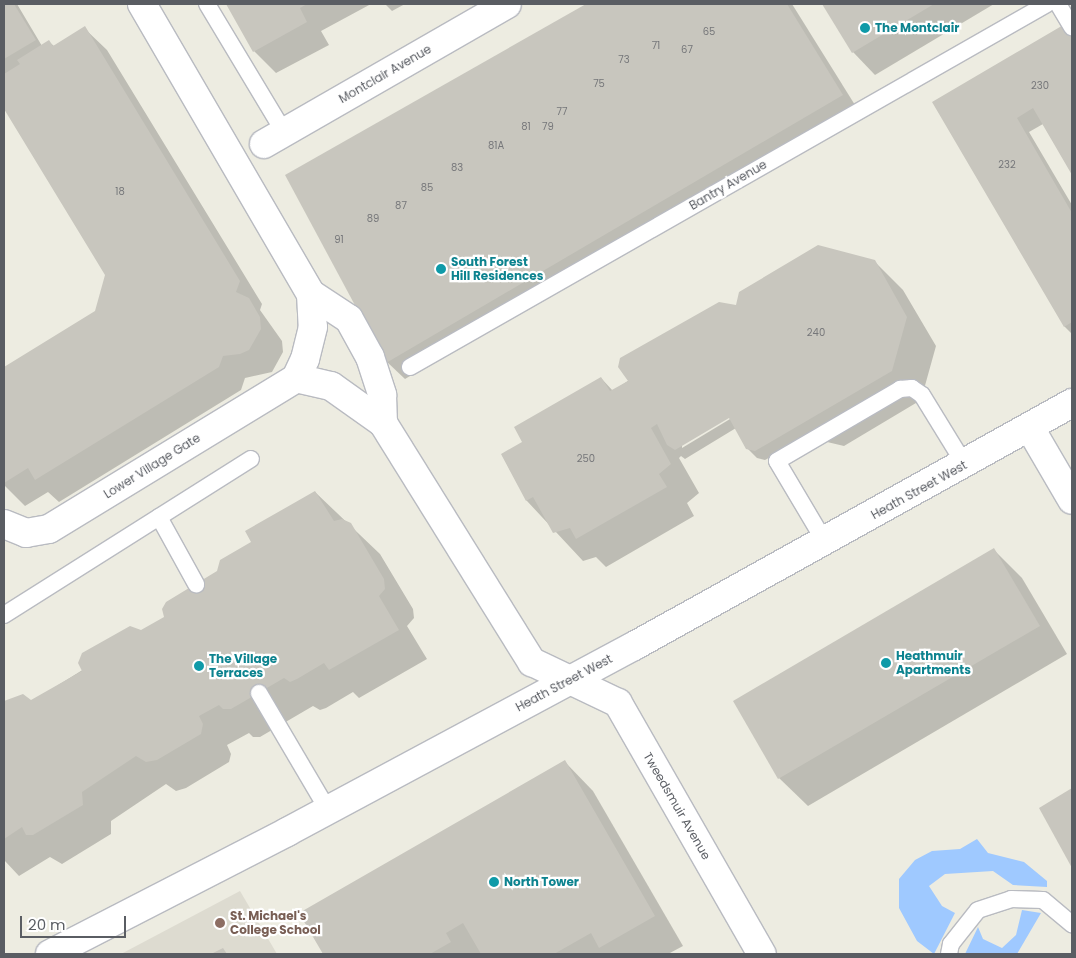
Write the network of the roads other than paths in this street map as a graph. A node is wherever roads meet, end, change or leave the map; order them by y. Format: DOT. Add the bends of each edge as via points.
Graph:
graph roads {
  1 [pos="142,4"];
  2 [pos="208,4"];
  3 [pos="507,4"];
  4 [pos="1047,4"];
  5 [pos="1058,4"];
  6 [pos="1072,27"];
  7 [pos="274,138"];
  8 [pos="311,294"];
  9 [pos="410,367"];
  10 [pos="296,378"];
  11 [pos="1072,403"];
  12 [pos="383,423"];
  13 [pos="1030,428"];
  14 [pos="251,459"];
  15 [pos="966,465"];
  16 [pos="1072,500"];
  17 [pos="159,517"];
  18 [pos="4,524"];
  19 [pos="825,542"];
  20 [pos="196,584"];
  21 [pos="4,615"];
  22 [pos="572,678"];
  23 [pos="259,693"];
  24 [pos="328,810"];
  25 [pos="1072,924"];
  26 [pos="50,954"];
  27 [pos="762,954"];
  28 [pos="949,954"];
  1 -- 8 [label="street"];
  2 -- 7 [label="lane"];
  3 -- 7 [label="street, Montclair Avenue"];
  4 -- 9 [label="lane, Bantry Avenue"];
  5 -- 6 [label="lane"];
  8 -- 10 [label="street" via="313,327 305,360"];
  8 -- 12 [label="street" via="349,319 370,357 382,395"];
  10 -- 12 [label="street" via="331,386"];
  10 -- 18 [label="street, Lower Village Gate" via="49,530 26,533"];
  11 -- 13 [label="street, Heath Street West"];
  12 -- 22 [label="street" via="532,662"];
  13 -- 15 [label="street, Heath Street West"];
  13 -- 16 [label="street"];
  14 -- 17 [label="lane"];
  15 -- 19 [label="street, Heath Street West"];
  15 -- 19 [label="lane" via="922,395 912,388 900,389 777,461"];
  17 -- 20 [label="lane"];
  17 -- 21 [label="lane"];
  19 -- 22 [label="street, Heath Street West"];
  22 -- 24 [label="street, Heath Street West"];
  22 -- 27 [label="street, Tweedsmuir Avenue" via="618,703"];
  23 -- 24 [label="lane"];
  24 -- 26 [label="street, Heath Street West"];
  25 -- 28 [label="lane" via="1043,900 1011,899 978,910 951,944"];
}
